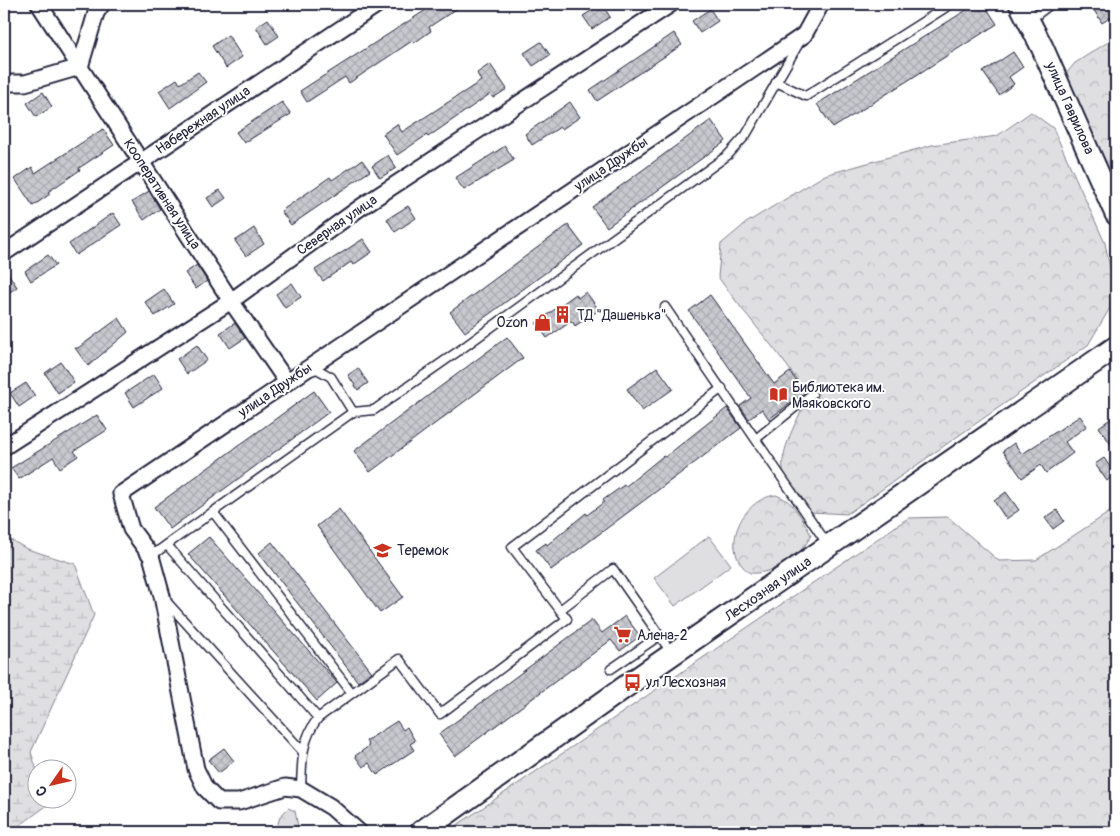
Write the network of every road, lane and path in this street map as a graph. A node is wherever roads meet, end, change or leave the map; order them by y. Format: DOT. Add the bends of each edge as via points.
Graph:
graph roads {
  1 [pos="38,4"];
  2 [pos="102,4"];
  3 [pos="378,4"];
  4 [pos="672,4"];
  5 [pos="821,4"];
  6 [pos="951,4"];
  7 [pos="1051,4"];
  8 [pos="1024,12"];
  9 [pos="804,35"];
  10 [pos="80,67"];
  11 [pos="776,82"];
  12 [pos="4,83"];
  13 [pos="141,162"];
  14 [pos="1116,214"];
  15 [pos="4,253"];
  16 [pos="231,301"];
  17 [pos="665,307"];
  18 [pos="1116,347"];
  19 [pos="287,382"];
  20 [pos="722,388"];
  21 [pos="812,394"];
  22 [pos="353,412"];
  23 [pos="757,438"];
  24 [pos="4,447"];
  25 [pos="213,512"];
  26 [pos="166,545"];
  27 [pos="830,546"];
  28 [pos="151,556"];
  29 [pos="162,596"];
  30 [pos="560,610"];
  31 [pos="659,636"];
  32 [pos="672,655"];
  33 [pos="611,669"];
  34 [pos="352,693"];
  35 [pos="318,718"];
  36 [pos="303,752"];
  37 [pos="301,789"];
  38 [pos="359,832"];
  39 [pos="421,832"];
  1 -- 10 [label="street, Кооперативная улица"];
  2 -- 10 [label="street" via="96,13"];
  3 -- 13 [label="street, Набережная улица"];
  4 -- 16 [label="street, Северная улица" via="361,207"];
  5 -- 9 [label="street, улица Дружбы"];
  6 -- 11 [label="lane" via="806,96"];
  7 -- 8 [label="lane"];
  8 -- 14 [label="street, улица Гаврилова"];
  9 -- 11 [label="lane"];
  9 -- 19 [label="street, улица Дружбы"];
  10 -- 12 [label="street" via="25,83"];
  10 -- 13 [label="street, Кооперативная улица"];
  11 -- 22 [label="lane" via="746,135 728,154 374,410"];
  13 -- 15 [label="street, Набережная улица"];
  13 -- 16 [label="street, Кооперативная улица"];
  16 -- 19 [label="street, Кооперативная улица"];
  16 -- 24 [label="street, Северная улица"];
  17 -- 20 [label="lane"];
  18 -- 27 [label="street, Лесхозная улица"];
  19 -- 22 [label="lane" via="317,369 331,377"];
  19 -- 28 [label="street, улица Дружбы" via="121,494 131,529"];
  20 -- 23 [label="lane"];
  20 -- 30 [label="lane" via="512,547"];
  21 -- 23 [label="lane"];
  22 -- 25 [label="lane"];
  23 -- 27 [label="lane"];
  25 -- 26 [label="lane"];
  25 -- 34 [label="lane"];
  26 -- 28 [label="lane"];
  26 -- 35 [label="lane"];
  27 -- 32 [label="street, Лесхозная улица"];
  28 -- 29 [label="street, улица Дружбы"];
  29 -- 36 [label="lane"];
  29 -- 37 [label="street, улица Дружбы" via="196,769 205,788 219,802 239,802 286,787"];
  30 -- 31 [label="lane" via="613,569"];
  30 -- 34 [label="lane" via="568,619 440,714 399,659"];
  31 -- 32 [label="lane"];
  31 -- 33 [label="lane"];
  32 -- 39 [label="street, Лесхозная улица"];
  34 -- 35 [label="lane"];
  35 -- 36 [label="lane" via="307,733"];
  36 -- 37 [label="lane"];
  37 -- 38 [label="street" via="332,807"];
}
